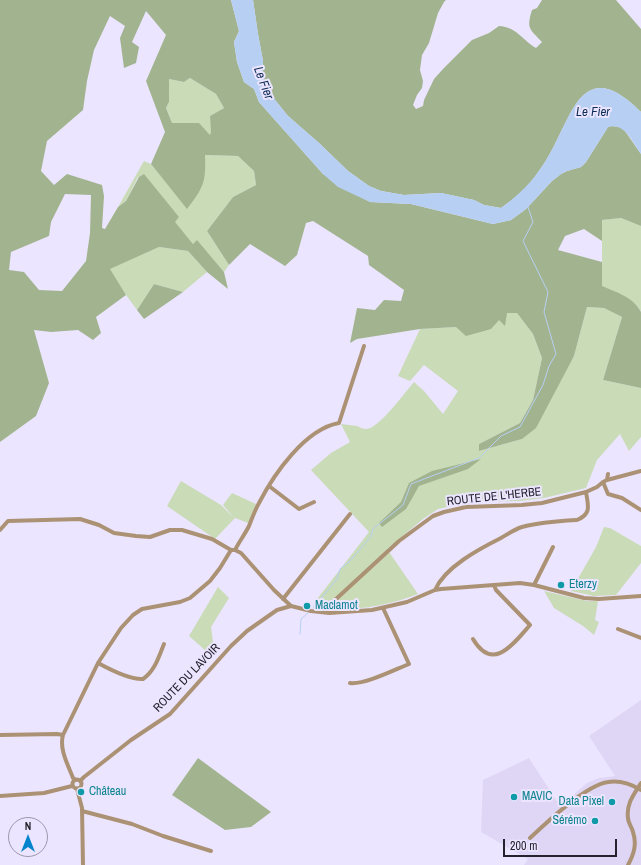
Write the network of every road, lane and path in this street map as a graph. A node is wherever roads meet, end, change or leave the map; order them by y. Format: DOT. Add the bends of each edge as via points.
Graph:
graph roads {
  1 [pos="364,346"];
  2 [pos="641,471"];
  3 [pos="608,474"];
  4 [pos="605,481"];
  5 [pos="269,486"];
  6 [pos="586,492"];
  7 [pos="314,502"];
  8 [pos="641,510"];
  9 [pos="350,514"];
  10 [pos="0,530"];
  11 [pos="553,547"];
  12 [pos="233,550"];
  13 [pos="494,585"];
  14 [pos="534,585"];
  15 [pos="435,590"];
  16 [pos="641,596"];
  17 [pos="283,599"];
  18 [pos="291,606"];
  19 [pos="383,608"];
  20 [pos="322,612"];
  21 [pos="618,629"];
  22 [pos="641,638"];
  23 [pos="473,639"];
  24 [pos="164,644"];
  25 [pos="98,663"];
  26 [pos="350,683"];
  27 [pos="0,735"];
  28 [pos="63,735"];
  29 [pos="78,781"];
  30 [pos="641,784"];
  31 [pos="72,786"];
  32 [pos="77,789"];
  33 [pos="639,789"];
  34 [pos="0,796"];
  35 [pos="82,811"];
  36 [pos="530,838"];
  37 [pos="211,851"];
  38 [pos="83,865"];
  39 [pos="628,865"];
  1 -- 5 [label="street" via="339,423 310,437 291,456"];
  2 -- 4 [label="street, ROUTE DE L'HERBE"];
  3 -- 4 [label="street"];
  4 -- 6 [label="street, ROUTE DE L'HERBE"];
  4 -- 8 [label="street" via="608,494 622,498"];
  5 -- 7 [label="street" via="299,509"];
  5 -- 12 [label="street"];
  6 -- 15 [label="street" via="588,507 586,515 582,518 522,527 461,561 438,583"];
  6 -- 20 [label="street, ROUTE DE L'HERBE" via="542,503 466,507 432,516 399,541"];
  9 -- 17 [label="street"];
  10 -- 12 [label="street" via="8,521 80,519 114,533 136,536 150,537 170,530 182,530 212,539"];
  11 -- 14 [label="street"];
  12 -- 17 [label="street" via="241,553"];
  12 -- 25 [label="street" via="210,581 190,598 139,610 121,628"];
  13 -- 14 [label="street"];
  13 -- 15 [label="street"];
  13 -- 23 [label="street" via="530,626 508,650 498,654 483,651"];
  14 -- 16 [label="street" via="584,598"];
  15 -- 19 [label="street" via="407,602"];
  17 -- 18 [label="street"];
  18 -- 20 [label="street"];
  18 -- 29 [label="street, ROUTE DU LAVOIR" via="277,610 247,631 170,714"];
  19 -- 20 [label="street"];
  19 -- 26 [label="street" via="409,664 357,684"];
  21 -- 22 [label="street"];
  24 -- 25 [label="street" via="155,665 143,679 114,671"];
  25 -- 28 [label="street"];
  27 -- 28 [label="street"];
  28 -- 29 [label="street" via="63,751 73,778"];
  29 -- 31 [label="street" via="73,782"];
  29 -- 32 [label="street" via="81,786"];
  30 -- 33 [label="street"];
  31 -- 32 [label="street"];
  31 -- 34 [label="street" via="44,793"];
  32 -- 35 [label="street"];
  33 -- 36 [label="street" via="617,781 596,786 547,822"];
  33 -- 39 [label="street" via="630,800 628,810 635,842 634,854"];
  35 -- 37 [label="street" via="132,824"];
  35 -- 38 [label="street"];
}
